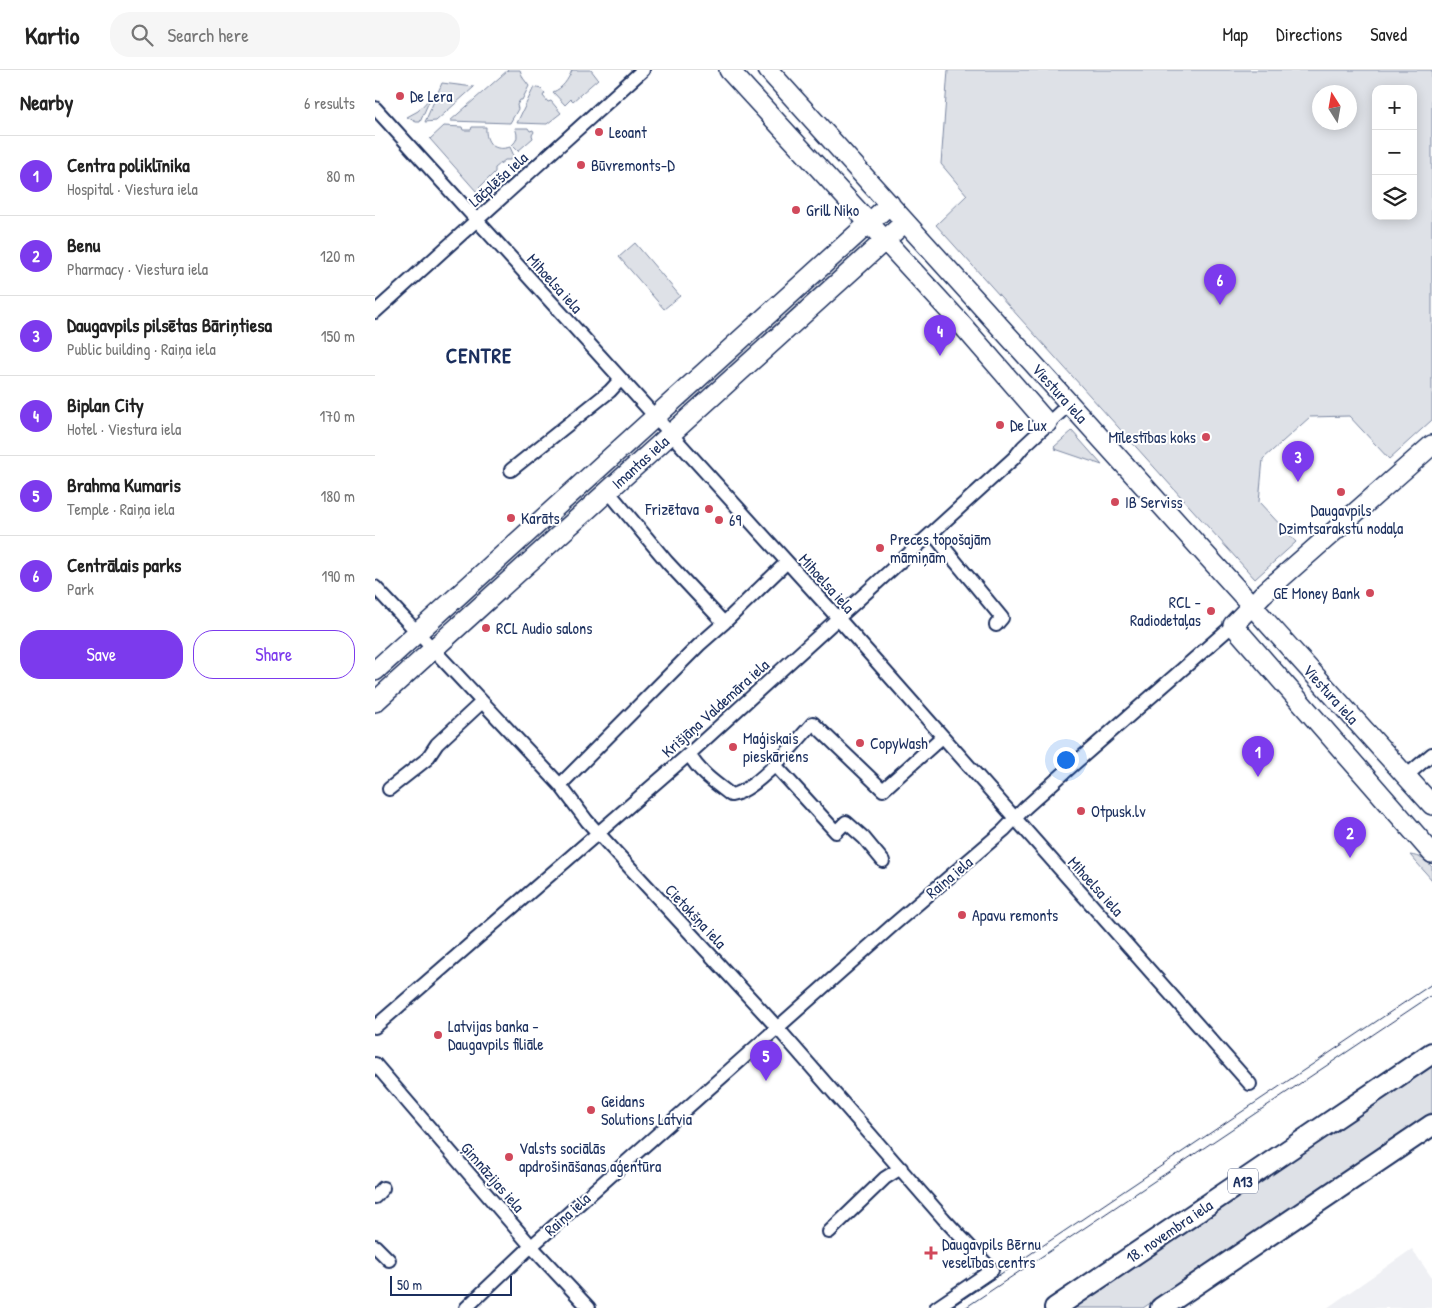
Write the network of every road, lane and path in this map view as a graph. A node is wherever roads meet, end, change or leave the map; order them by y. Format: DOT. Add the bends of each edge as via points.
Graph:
graph roads {
  1 [pos="643,70"];
  2 [pos="729,70"];
  3 [pos="768,70"];
  4 [pos="375,108"];
  5 [pos="890,204"];
  6 [pos="476,221"];
  7 [pos="905,222"];
  8 [pos="869,224"];
  9 [pos="884,241"];
  10 [pos="375,312"];
  11 [pos="620,380"];
  12 [pos="1069,404"];
  13 [pos="655,418"];
  14 [pos="1047,423"];
  15 [pos="671,435"];
  16 [pos="1432,445"];
  17 [pos="511,470"];
  18 [pos="608,491"];
  19 [pos="932,533"];
  20 [pos="787,562"];
  21 [pos="375,586"];
  22 [pos="1252,606"];
  23 [pos="838,618"];
  24 [pos="724,622"];
  25 [pos="996,625"];
  26 [pos="1233,625"];
  27 [pos="417,633"];
  28 [pos="433,650"];
  29 [pos="375,671"];
  30 [pos="375,702"];
  31 [pos="482,702"];
  32 [pos="942,737"];
  33 [pos="689,754"];
  34 [pos="1432,754"];
  35 [pos="775,765"];
  36 [pos="1405,777"];
  37 [pos="560,785"];
  38 [pos="389,790"];
  39 [pos="1432,805"];
  40 [pos="1015,819"];
  41 [pos="597,833"];
  42 [pos="1432,853"];
  43 [pos="883,861"];
  44 [pos="375,1027"];
  45 [pos="777,1028"];
  46 [pos="1432,1053"];
  47 [pos="375,1064"];
  48 [pos="1250,1084"];
  49 [pos="1432,1125"];
  50 [pos="901,1168"];
  51 [pos="829,1232"];
  52 [pos="375,1246"];
  53 [pos="531,1246"];
  54 [pos="389,1260"];
  55 [pos="466,1308"];
  56 [pos="589,1308"];
  57 [pos="936,1308"];
  58 [pos="1055,1308"];
  59 [pos="1161,1308"];
  1 -- 6 [label="street, Lāčplēša iela"];
  2 -- 8 [label="street, Viestura iela"];
  3 -- 5 [label="street, Viestura iela"];
  4 -- 6 [label="street, Mihoelsa iela"];
  5 -- 7 [label="street, Viestura iela"];
  5 -- 8 [label="street, Imantas iela"];
  6 -- 10 [label="street, Lāčplēša iela"];
  6 -- 11 [label="street, Mihoelsa iela"];
  7 -- 9 [label="street, Imantas iela"];
  7 -- 12 [label="street, Viestura iela"];
  8 -- 9 [label="street, Viestura iela"];
  8 -- 13 [label="street, Imantas iela"];
  9 -- 14 [label="street, Viestura iela"];
  9 -- 15 [label="street, Imantas iela"];
  11 -- 13 [label="street, Mihoelsa iela"];
  11 -- 17 [label="street"];
  12 -- 14 [label="street, Krišjāņa Valdemāra iela"];
  12 -- 22 [label="street, Viestura iela"];
  13 -- 15 [label="street, Mihoelsa iela"];
  13 -- 27 [label="street, Imantas iela"];
  14 -- 19 [label="street, Krišjāņa Valdemāra iela"];
  15 -- 18 [label="street, Imantas iela"];
  15 -- 20 [label="street, Mihoelsa iela"];
  16 -- 22 [label="street, Raiņa iela"];
  18 -- 24 [label="street" via="667,562"];
  18 -- 28 [label="street, Imantas iela"];
  19 -- 23 [label="street, Krišjāņa Valdemāra iela"];
  19 -- 25 [label="street" via="1002,618"];
  20 -- 23 [label="street, Mihoelsa iela"];
  20 -- 24 [label="street"];
  21 -- 27 [label="street, Cietokšņa iela"];
  22 -- 26 [label="street, Raiņa iela"];
  22 -- 36 [label="street, Viestura iela"];
  23 -- 32 [label="street, Mihoelsa iela"];
  23 -- 33 [label="street, Krišjāņa Valdemāra iela"];
  24 -- 37 [label="street"];
  26 -- 40 [label="street, Raiņa iela"];
  26 -- 42 [label="street, Viestura iela"];
  27 -- 28 [label="street, Cietokšņa iela"];
  27 -- 29 [label="street, Imantas iela"];
  28 -- 30 [label="street, Imantas iela"];
  28 -- 31 [label="street, Cietokšņa iela"];
  31 -- 37 [label="street, Cietokšņa iela"];
  31 -- 38 [label="street" via="437,744 427,759"];
  32 -- 35 [label="street" via="883,790 813,723"];
  32 -- 40 [label="street, Mihoelsa iela"];
  33 -- 35 [label="street" via="696,765 731,795 741,793"];
  33 -- 41 [label="street, Krišjāņa Valdemāra iela"];
  34 -- 36 [label="street"];
  35 -- 43 [label="street" via="836,832 846,822"];
  36 -- 39 [label="street, Viestura iela"];
  37 -- 41 [label="street, Cietokšņa iela"];
  40 -- 45 [label="street, Raiņa iela"];
  40 -- 48 [label="street, Mihoelsa iela"];
  41 -- 44 [label="street, Krišjāņa Valdemāra iela"];
  41 -- 45 [label="street, Cietokšņa iela"];
  45 -- 50 [label="street, Cietokšņa iela"];
  45 -- 53 [label="street, Raiņa iela"];
  46 -- 58 [label="main road, 18. novembra iela / A13"];
  47 -- 53 [label="street, Ģimnāzijas iela"];
  49 -- 59 [label="main road"];
  50 -- 51 [label="street" via="885,1178"];
  50 -- 57 [label="street, Cietokšņa iela" via="991,1270"];
  52 -- 54 [label="street"];
  53 -- 55 [label="street, Raiņa iela"];
  53 -- 56 [label="street, Ģimnāzijas iela"];
}
